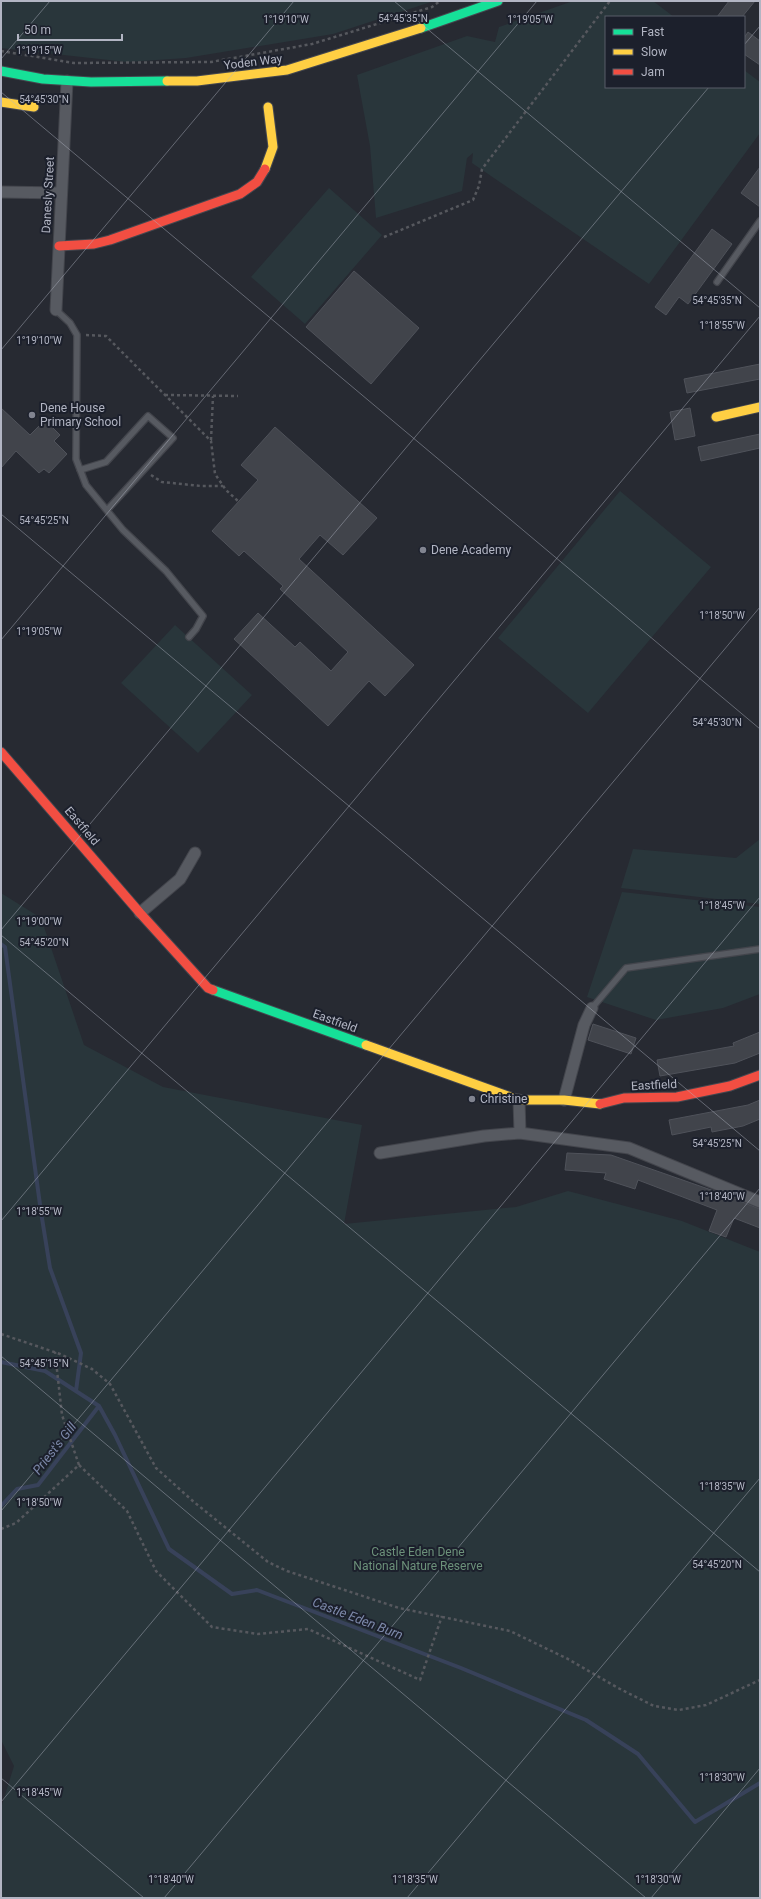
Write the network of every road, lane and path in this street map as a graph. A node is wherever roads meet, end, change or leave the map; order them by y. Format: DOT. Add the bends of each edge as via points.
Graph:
graph roads {
  1 [pos="440,1"];
  2 [pos="498,1"];
  3 [pos="610,1"];
  4 [pos="485,3"];
  5 [pos="1,51"];
  6 [pos="1,71"];
  7 [pos="67,81"];
  8 [pos="1,102"];
  9 [pos="34,106"];
  10 [pos="268,107"];
  11 [pos="1,192"];
  12 [pos="61,193"];
  13 [pos="760,221"];
  14 [pos="384,237"];
  15 [pos="59,246"];
  16 [pos="716,282"];
  17 [pos="56,310"];
  18 [pos="78,335"];
  19 [pos="165,395"];
  20 [pos="213,396"];
  21 [pos="238,396"];
  22 [pos="760,407"];
  23 [pos="716,417"];
  24 [pos="211,440"];
  25 [pos="80,470"];
  26 [pos="144,470"];
  27 [pos="223,486"];
  28 [pos="238,502"];
  29 [pos="107,510"];
  30 [pos="189,637"];
  31 [pos="1,752"];
  32 [pos="195,853"];
  33 [pos="140,913"];
  34 [pos="760,949"];
  35 [pos="592,1008"];
  36 [pos="760,1075"];
  37 [pos="519,1100"];
  38 [pos="564,1100"];
  39 [pos="520,1133"];
  40 [pos="380,1153"];
  41 [pos="760,1202"];
  42 [pos="1,1334"];
  43 [pos="55,1352"];
  44 [pos="79,1465"];
  45 [pos="1,1529"];
  46 [pos="442,1616"];
  47 [pos="760,1680"];
  1 -- 5 [label="path" via="432,7 312,44 210,62 74,62"];
  2 -- 4 [label="street, Yoden Way"];
  3 -- 14 [label="path" via="482,169 473,200"];
  4 -- 7 [label="street, Yoden Way" via="408,33 287,70 197,81"];
  6 -- 7 [label="street, Yoden Way"];
  7 -- 12 [label="street, Danesly Street"];
  8 -- 9 [label="street"];
  10 -- 15 [label="street" via="273,147 268,164 257,182 240,194 110,240 94,244"];
  11 -- 12 [label="street"];
  12 -- 15 [label="street, Danesly Street"];
  13 -- 16 [label="lane"];
  15 -- 17 [label="street, Danesly Street"];
  17 -- 18 [label="lane"];
  18 -- 19 [label="path" via="106,336"];
  18 -- 25 [label="lane" via="76,459"];
  19 -- 20 [label="path"];
  19 -- 24 [label="path"];
  20 -- 21 [label="path"];
  20 -- 24 [label="path"];
  22 -- 23 [label="street"];
  24 -- 27 [label="path" via="214,474"];
  25 -- 26 [label="lane" via="106,462 148,416 173,438"];
  25 -- 29 [label="lane" via="86,485"];
  26 -- 27 [label="path" via="162,482"];
  26 -- 29 [label="lane"];
  27 -- 28 [label="path"];
  29 -- 30 [label="lane" via="123,530 166,571 203,616"];
  31 -- 33 [label="street, Eastfield"];
  32 -- 33 [label="street" via="180,879"];
  33 -- 37 [label="street, Eastfield" via="208,988"];
  34 -- 35 [label="lane" via="626,968"];
  35 -- 38 [label="street" via="584,1025"];
  36 -- 38 [label="street, Eastfield" via="730,1086 678,1097 624,1098 601,1104"];
  37 -- 38 [label="street, Eastfield"];
  37 -- 39 [label="street"];
  39 -- 40 [label="street" via="484,1136"];
  39 -- 41 [label="street" via="629,1148"];
  42 -- 43 [label="path"];
  43 -- 44 [label="path" via="62,1415"];
  43 -- 46 [label="path" via="92,1369 110,1384 156,1468 268,1562 287,1571 399,1608"];
  44 -- 45 [label="path" via="16,1523"];
  44 -- 46 [label="path" via="127,1511 156,1571 212,1627 258,1634 308,1629 420,1680"];
  46 -- 47 [label="path" via="510,1631 654,1706 680,1710 706,1705"];
}
